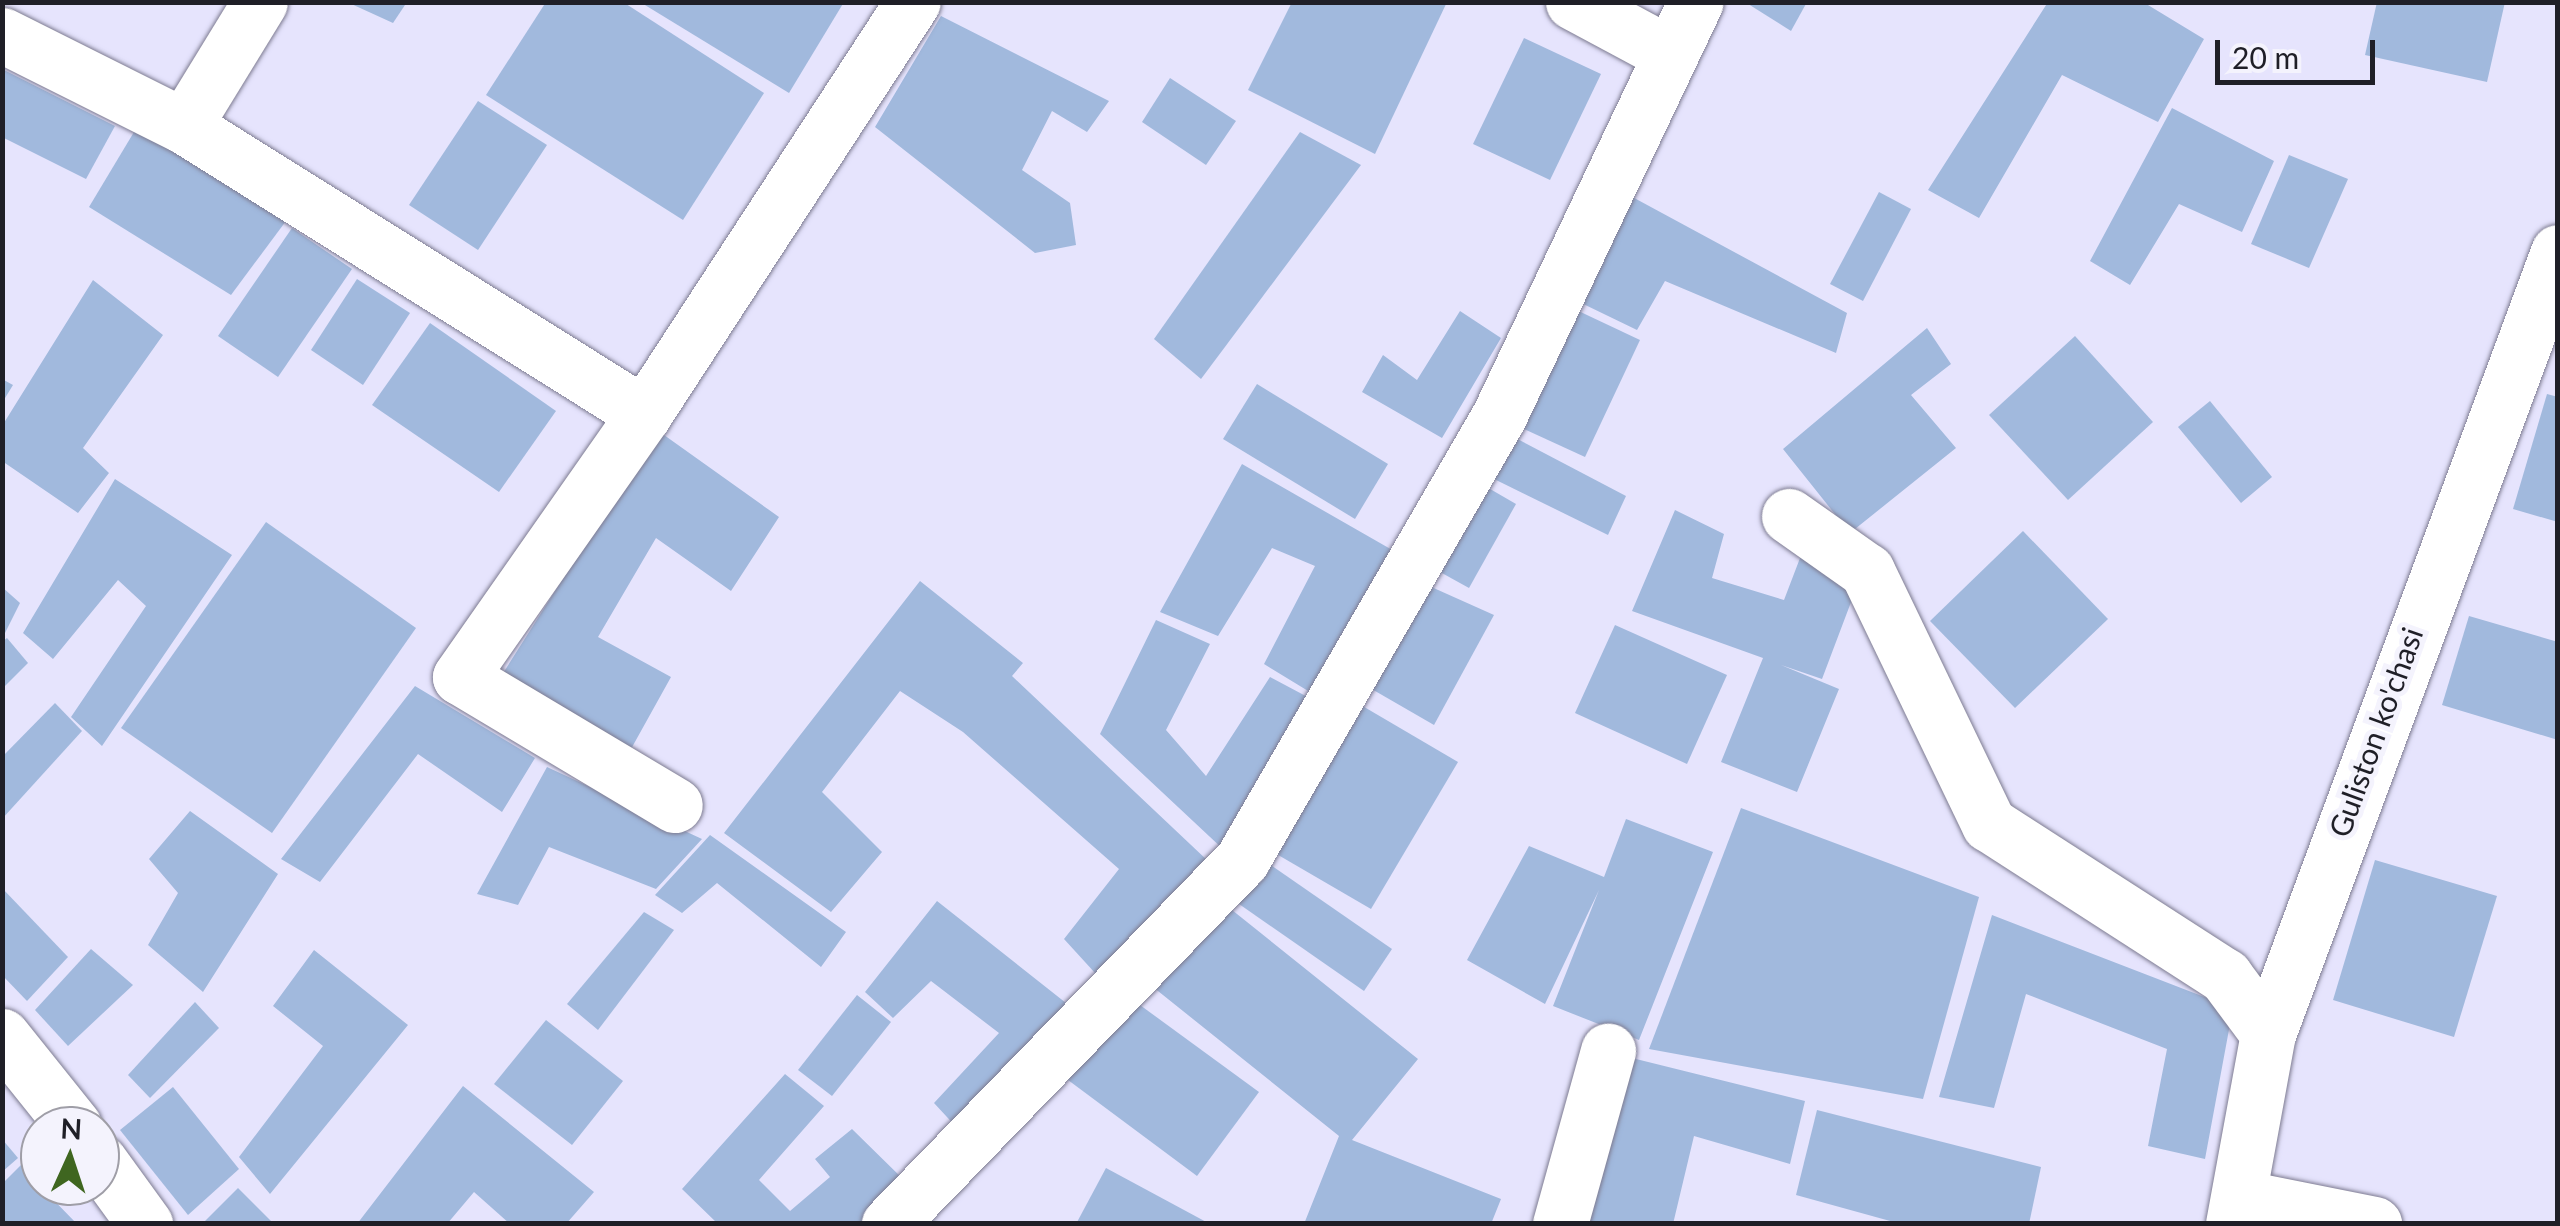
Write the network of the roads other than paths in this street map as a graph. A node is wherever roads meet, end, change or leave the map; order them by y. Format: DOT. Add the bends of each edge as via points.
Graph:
graph roads {
  1 [pos="260,2"];
  2 [pos="912,2"];
  3 [pos="1573,2"];
  4 [pos="1696,2"];
  5 [pos="2,34"];
  6 [pos="1668,53"];
  7 [pos="184,126"];
  8 [pos="2553,284"];
  9 [pos="644,414"];
  10 [pos="1789,516"];
  11 [pos="676,805"];
  12 [pos="2268,1034"];
  13 [pos="2,1036"];
  14 [pos="1608,1052"];
  15 [pos="58,1106"];
  16 [pos="120,1190"];
  17 [pos="2236,1210"];
  18 [pos="144,1224"];
  19 [pos="889,1224"];
  20 [pos="1560,1224"];
  21 [pos="2374,1224"];
  1 -- 7 [label="street"];
  2 -- 9 [label="street"];
  3 -- 6 [label="street"];
  4 -- 6 [label="street"];
  5 -- 7 [label="street"];
  6 -- 19 [label="street" via="1499,416 1242,860"];
  7 -- 9 [label="street"];
  8 -- 12 [label="street, Guliston ko'chasi" via="2412,628"];
  9 -- 11 [label="street" via="460,677"];
  10 -- 12 [label="street" via="1867,571 1989,824 2225,976"];
  12 -- 17 [label="street, Guliston ko'chasi"];
  13 -- 15 [label="street"];
  14 -- 20 [label="street"];
  16 -- 18 [label="street"];
  17 -- 21 [label="street"];
}
